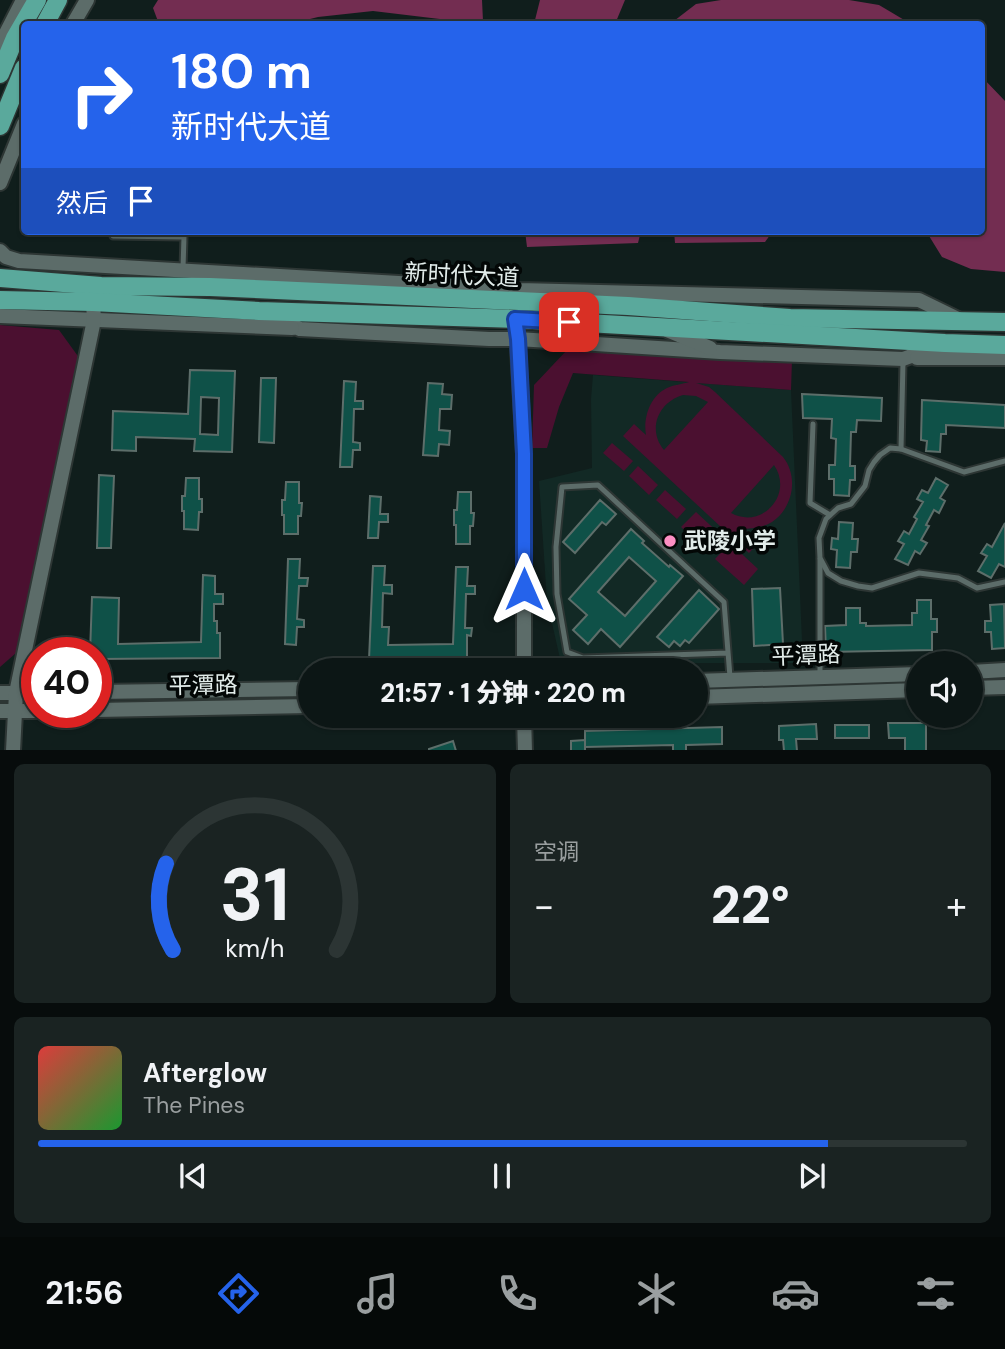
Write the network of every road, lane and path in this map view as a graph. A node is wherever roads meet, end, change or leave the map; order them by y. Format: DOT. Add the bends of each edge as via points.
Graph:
graph roads {
  1 [pos="23,0"];
  2 [pos="37,0"];
  3 [pos="58,0"];
  4 [pos="87,0"];
  5 [pos="25,21"];
  6 [pos="48,21"];
  7 [pos="75,21"];
  8 [pos="21,28"];
  9 [pos="0,45"];
  10 [pos="0,74"];
  11 [pos="21,75"];
  12 [pos="0,125"];
  13 [pos="21,131"];
  14 [pos="0,183"];
  15 [pos="113,235"];
  16 [pos="187,235"];
  17 [pos="184,237"];
  18 [pos="0,250"];
  19 [pos="182,271"];
  20 [pos="247,275"];
  21 [pos="3,276"];
  22 [pos="210,287"];
  23 [pos="93,302"];
  24 [pos="2,305"];
  25 [pos="259,311"];
  26 [pos="515,319"];
  27 [pos="94,320"];
  28 [pos="965,322"];
  29 [pos="1005,322"];
  30 [pos="663,328"];
  31 [pos="300,329"];
  32 [pos="518,339"];
  33 [pos="946,344"];
  34 [pos="1005,345"];
  35 [pos="720,352"];
  36 [pos="1005,358"];
  37 [pos="904,359"];
  38 [pos="813,424"];
  39 [pos="901,449"];
  40 [pos="1005,461"];
  41 [pos="830,515"];
  42 [pos="820,558"];
  43 [pos="1005,582"];
  44 [pos="728,653"];
  45 [pos="524,658"];
  46 [pos="1005,670"];
  47 [pos="983,671"];
  48 [pos="906,675"];
  49 [pos="820,678"];
  50 [pos="730,680"];
  51 [pos="708,681"];
  52 [pos="1005,687"];
  53 [pos="983,688"];
  54 [pos="298,689"];
  55 [pos="906,690"];
  56 [pos="112,692"];
  57 [pos="0,693"];
  58 [pos="16,693"];
  59 [pos="21,693"];
  60 [pos="708,697"];
  61 [pos="298,706"];
  62 [pos="112,710"];
  63 [pos="7,711"];
  64 [pos="524,728"];
  65 [pos="13,750"];
  66 [pos="525,750"];
  1 -- 9 [label="street"];
  2 -- 5 [label="main road"];
  3 -- 6 [label="main road"];
  4 -- 7 [label="street"];
  8 -- 10 [label="main road"];
  11 -- 12 [label="main road"];
  13 -- 14 [label="street"];
  15 -- 17 [label="lane"];
  16 -- 17 [label="lane"];
  17 -- 19 [label="lane"];
  18 -- 19 [label="street" via="19,261"];
  19 -- 20 [label="street"];
  20 -- 22 [label="street"];
  20 -- 28 [label="street" via="519,290 919,300"];
  21 -- 22 [label="main road, 新时代大道" via="101,286"];
  22 -- 28 [label="main road, 新时代大道" via="790,318"];
  23 -- 24 [label="main road, 新时代大道"];
  23 -- 25 [label="main road, 新时代大道"];
  23 -- 27 [label="street"];
  24 -- 27 [label="street"];
  25 -- 26 [label="main road, 新时代大道"];
  25 -- 31 [label="street"];
  26 -- 30 [label="main road, 新时代大道"];
  26 -- 32 [label="street"];
  27 -- 31 [label="street"];
  27 -- 58 [label="street"];
  28 -- 29 [label="main road, 新时代大道"];
  30 -- 33 [label="main road, 新时代大道"];
  30 -- 35 [label="street"];
  31 -- 32 [label="street"];
  32 -- 35 [label="street"];
  32 -- 45 [label="street" via="524,454"];
  33 -- 34 [label="main road, 新时代大道"];
  33 -- 37 [label="street"];
  35 -- 37 [label="street"];
  36 -- 37 [label="street"];
  37 -- 39 [label="lane"];
  38 -- 41 [label="lane" via="810,503"];
  39 -- 40 [label="lane" via="964,472"];
  39 -- 41 [label="lane" via="880,455 851,504"];
  41 -- 42 [label="lane" via="819,538"];
  42 -- 43 [label="lane" via="828,573 841,581 872,588 919,572 958,578 977,588"];
  42 -- 49 [label="lane"];
  44 -- 44 [label="lane" via="724,602 598,485 562,487 557,594 567,652 583,658"];
  44 -- 50 [label="lane"];
  46 -- 47 [label="street"];
  48 -- 49 [label="street, 平潭路"];
  49 -- 50 [label="street, 平潭路"];
  50 -- 51 [label="street, 平潭路"];
  52 -- 53 [label="street"];
  54 -- 56 [label="street, 平潭路"];
  55 -- 60 [label="street, 平潭路"];
  57 -- 58 [label="street"];
  58 -- 59 [label="street"];
  58 -- 63 [label="street"];
  61 -- 62 [label="street, 平潭路"];
  63 -- 65 [label="street"];
  64 -- 66 [label="street"];
}
